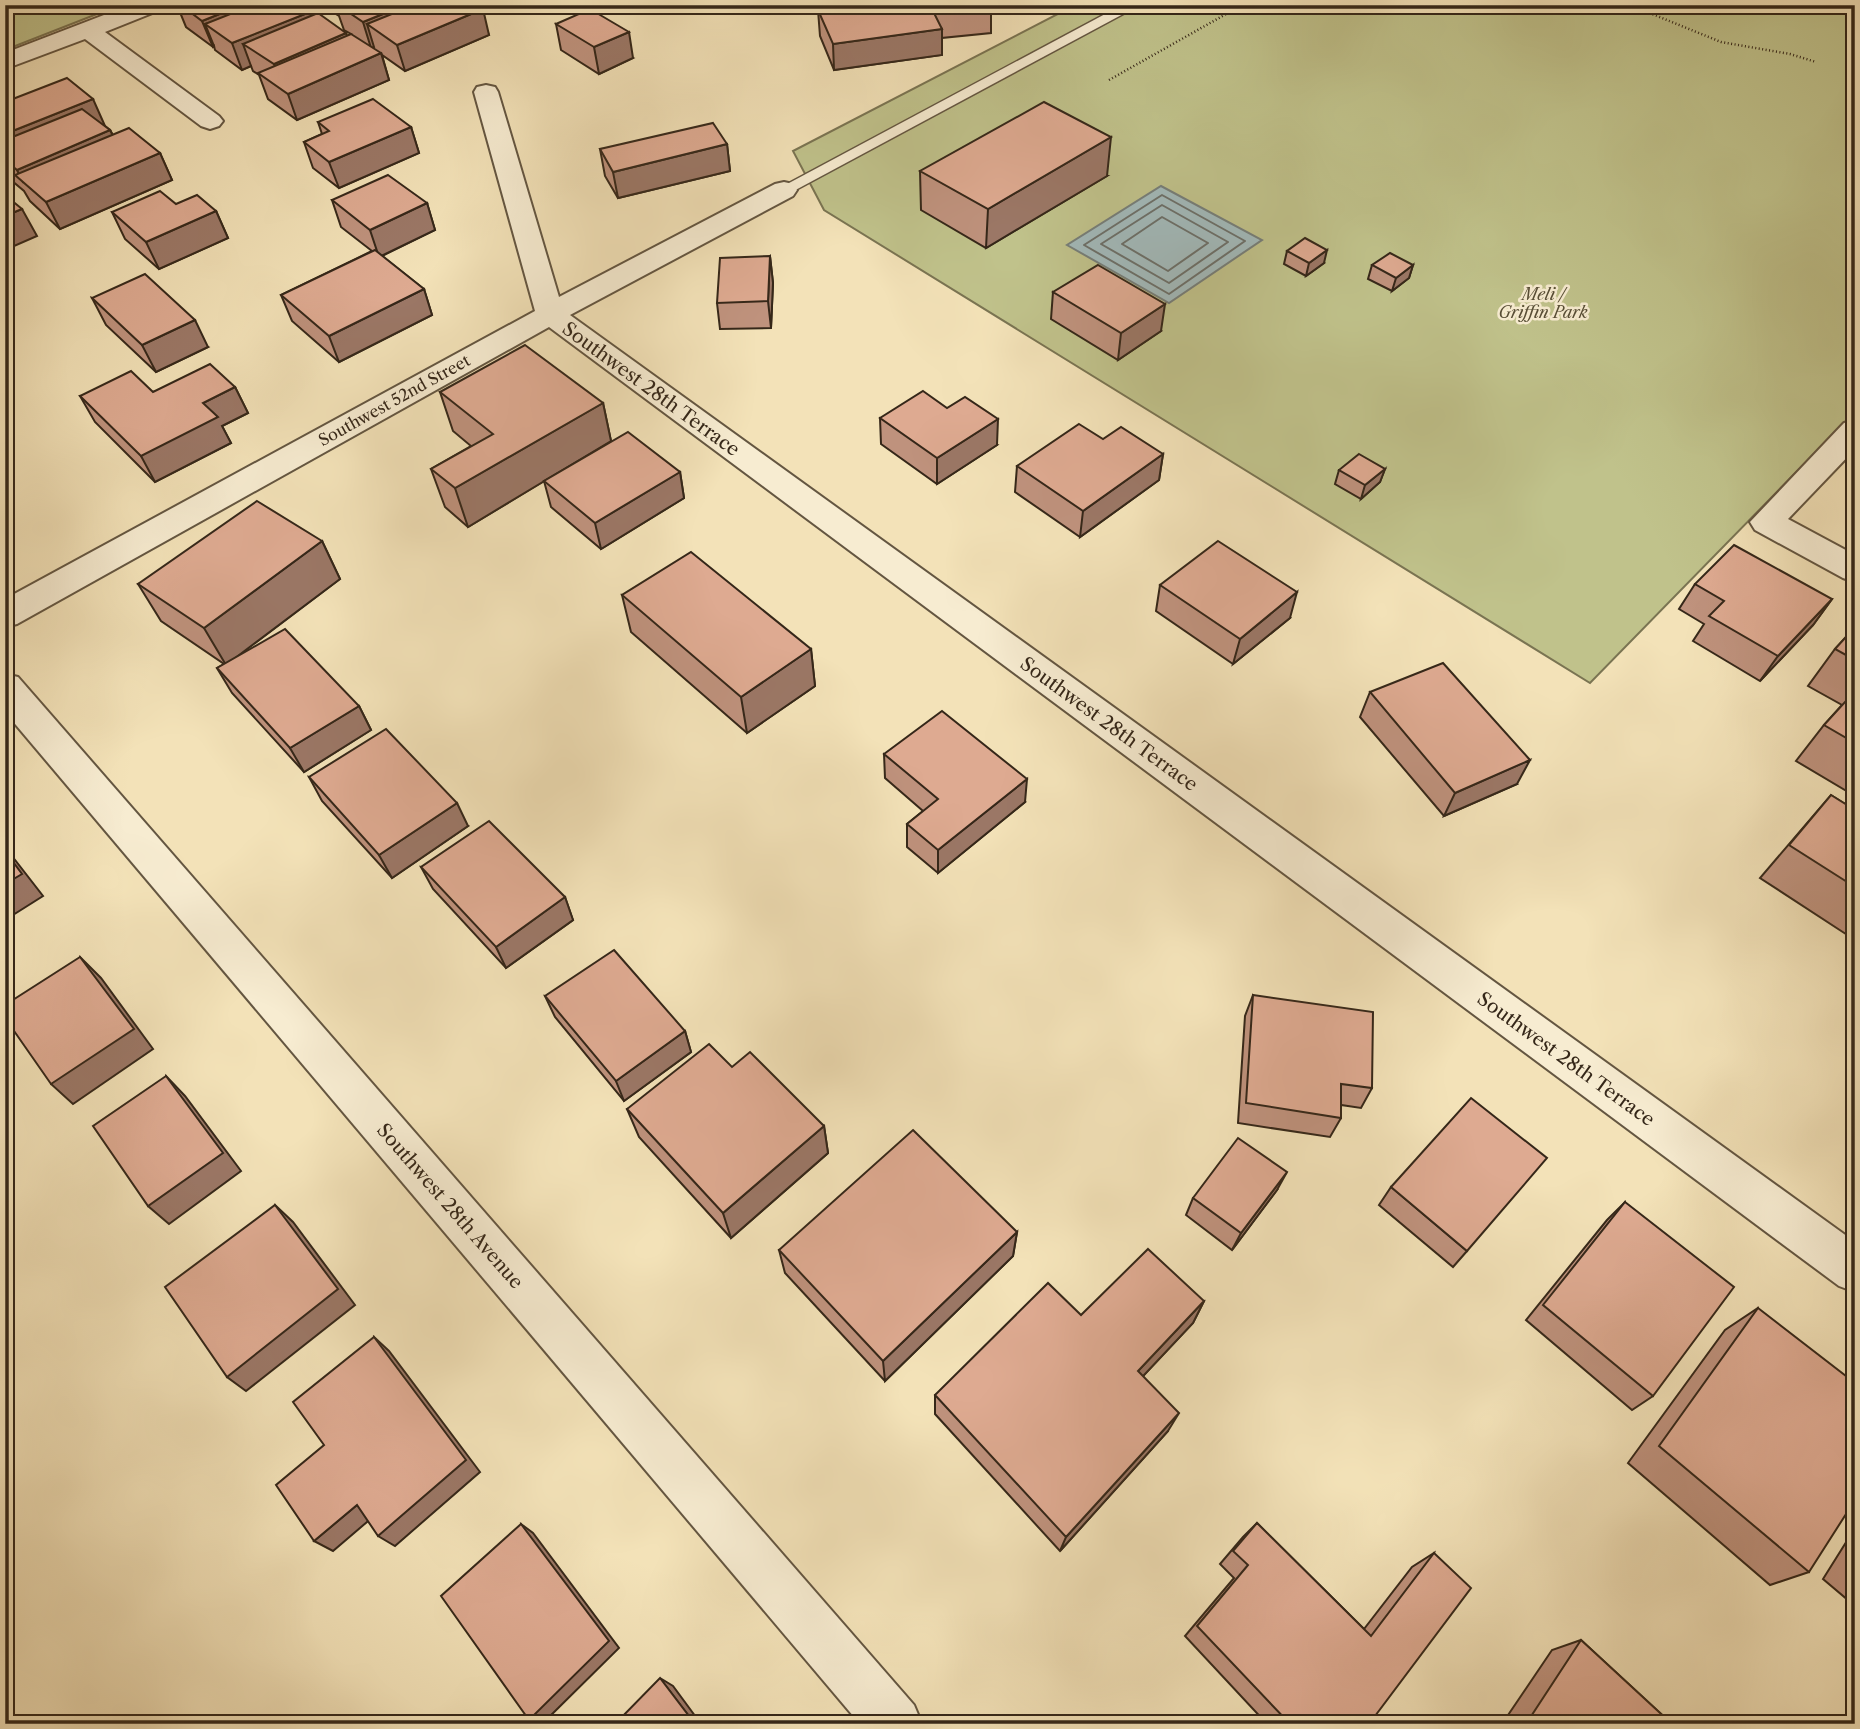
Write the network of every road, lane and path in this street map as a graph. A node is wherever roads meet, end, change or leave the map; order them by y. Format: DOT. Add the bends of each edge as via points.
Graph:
graph roads {
  1 [pos="152,5"];
  2 [pos="1133,5"];
  3 [pos="1242,5"];
  4 [pos="1630,5"];
  5 [pos="86,30"];
  6 [pos="5,62"];
  7 [pos="1816,62"];
  8 [pos="1109,80"];
  9 [pos="486,92"];
  10 [pos="210,121"];
  11 [pos="784,190"];
  12 [pos="550,314"];
  13 [pos="1855,430"];
  14 [pos="1855,570"];
  15 [pos="5,615"];
  16 [pos="5,687"];
  17 [pos="1855,1270"];
  18 [pos="895,1724"];
  1 -- 5 [label="street"];
  2 -- 11 [label="lane"];
  3 -- 8 [label="path"];
  4 -- 7 [label="path" via="1721,42"];
  5 -- 6 [label="street"];
  5 -- 10 [label="street"];
  9 -- 12 [label="street, Southwest 28th Terrace"];
  11 -- 12 [label="street, Southwest 52nd Street"];
  12 -- 15 [label="street, Southwest 52nd Street"];
  12 -- 17 [label="street, Southwest 28th Terrace"];
  13 -- 14 [label="street" via="1766,522"];
  16 -- 18 [label="street, Southwest 28th Avenue"];
}
